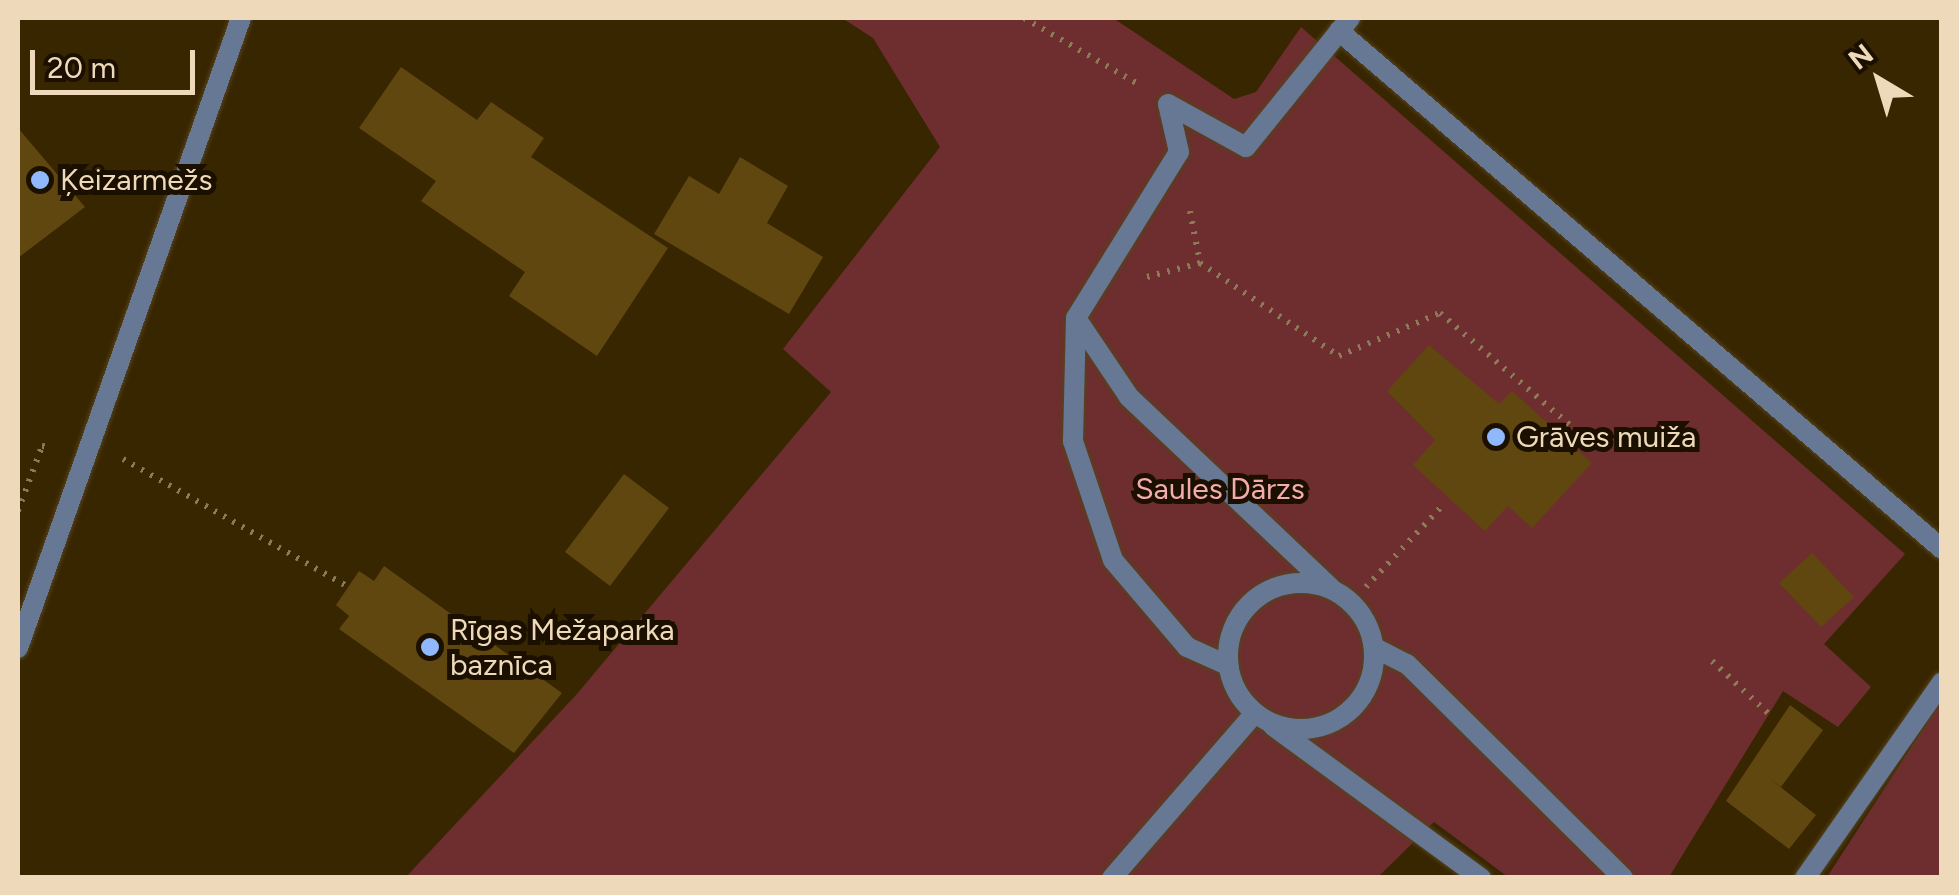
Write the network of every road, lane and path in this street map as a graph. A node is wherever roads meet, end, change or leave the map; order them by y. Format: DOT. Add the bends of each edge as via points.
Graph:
graph roads {
  1 [pos="241,18"];
  2 [pos="1024,18"];
  3 [pos="1344,24"];
  4 [pos="1168,104"];
  5 [pos="1085,294"];
  6 [pos="1076,318"];
  7 [pos="1586,438"];
  8 [pos="86,450"];
  9 [pos="1441,507"];
  10 [pos="1942,549"];
  11 [pos="1382,569"];
  12 [pos="348,587"];
  13 [pos="1330,588"];
  14 [pos="18,648"];
  15 [pos="1375,648"];
  16 [pos="1712,661"];
  17 [pos="1227,665"];
  18 [pos="1942,682"];
  19 [pos="1772,717"];
  20 [pos="1262,720"];
  21 [pos="1112,878"];
  22 [pos="1480,878"];
  23 [pos="1623,878"];
  24 [pos="1805,878"];
  1 -- 8 [label="street"];
  2 -- 4 [label="path"];
  3 -- 4 [label="street" via="1246,147"];
  3 -- 10 [label="street"];
  4 -- 5 [label="street" via="1179,152"];
  5 -- 6 [label="street"];
  5 -- 7 [label="path" via="1200,264 1340,356 1440,313"];
  6 -- 13 [label="street" via="1129,397"];
  6 -- 17 [label="street" via="1073,441 1113,560 1188,646"];
  8 -- 12 [label="path" via="140,463"];
  8 -- 14 [label="street"];
  9 -- 11 [label="path"];
  13 -- 15 [label="street" via="1361,612"];
  13 -- 17 [label="street" via="1292,582 1256,596 1232,626"];
  15 -- 20 [label="street" via="1370,686 1345,716 1309,730"];
  15 -- 23 [label="street" via="1407,664"];
  16 -- 19 [label="path"];
  17 -- 20 [label="street"];
  18 -- 24 [label="street"];
  20 -- 21 [label="street"];
  20 -- 22 [label="street"];
}
